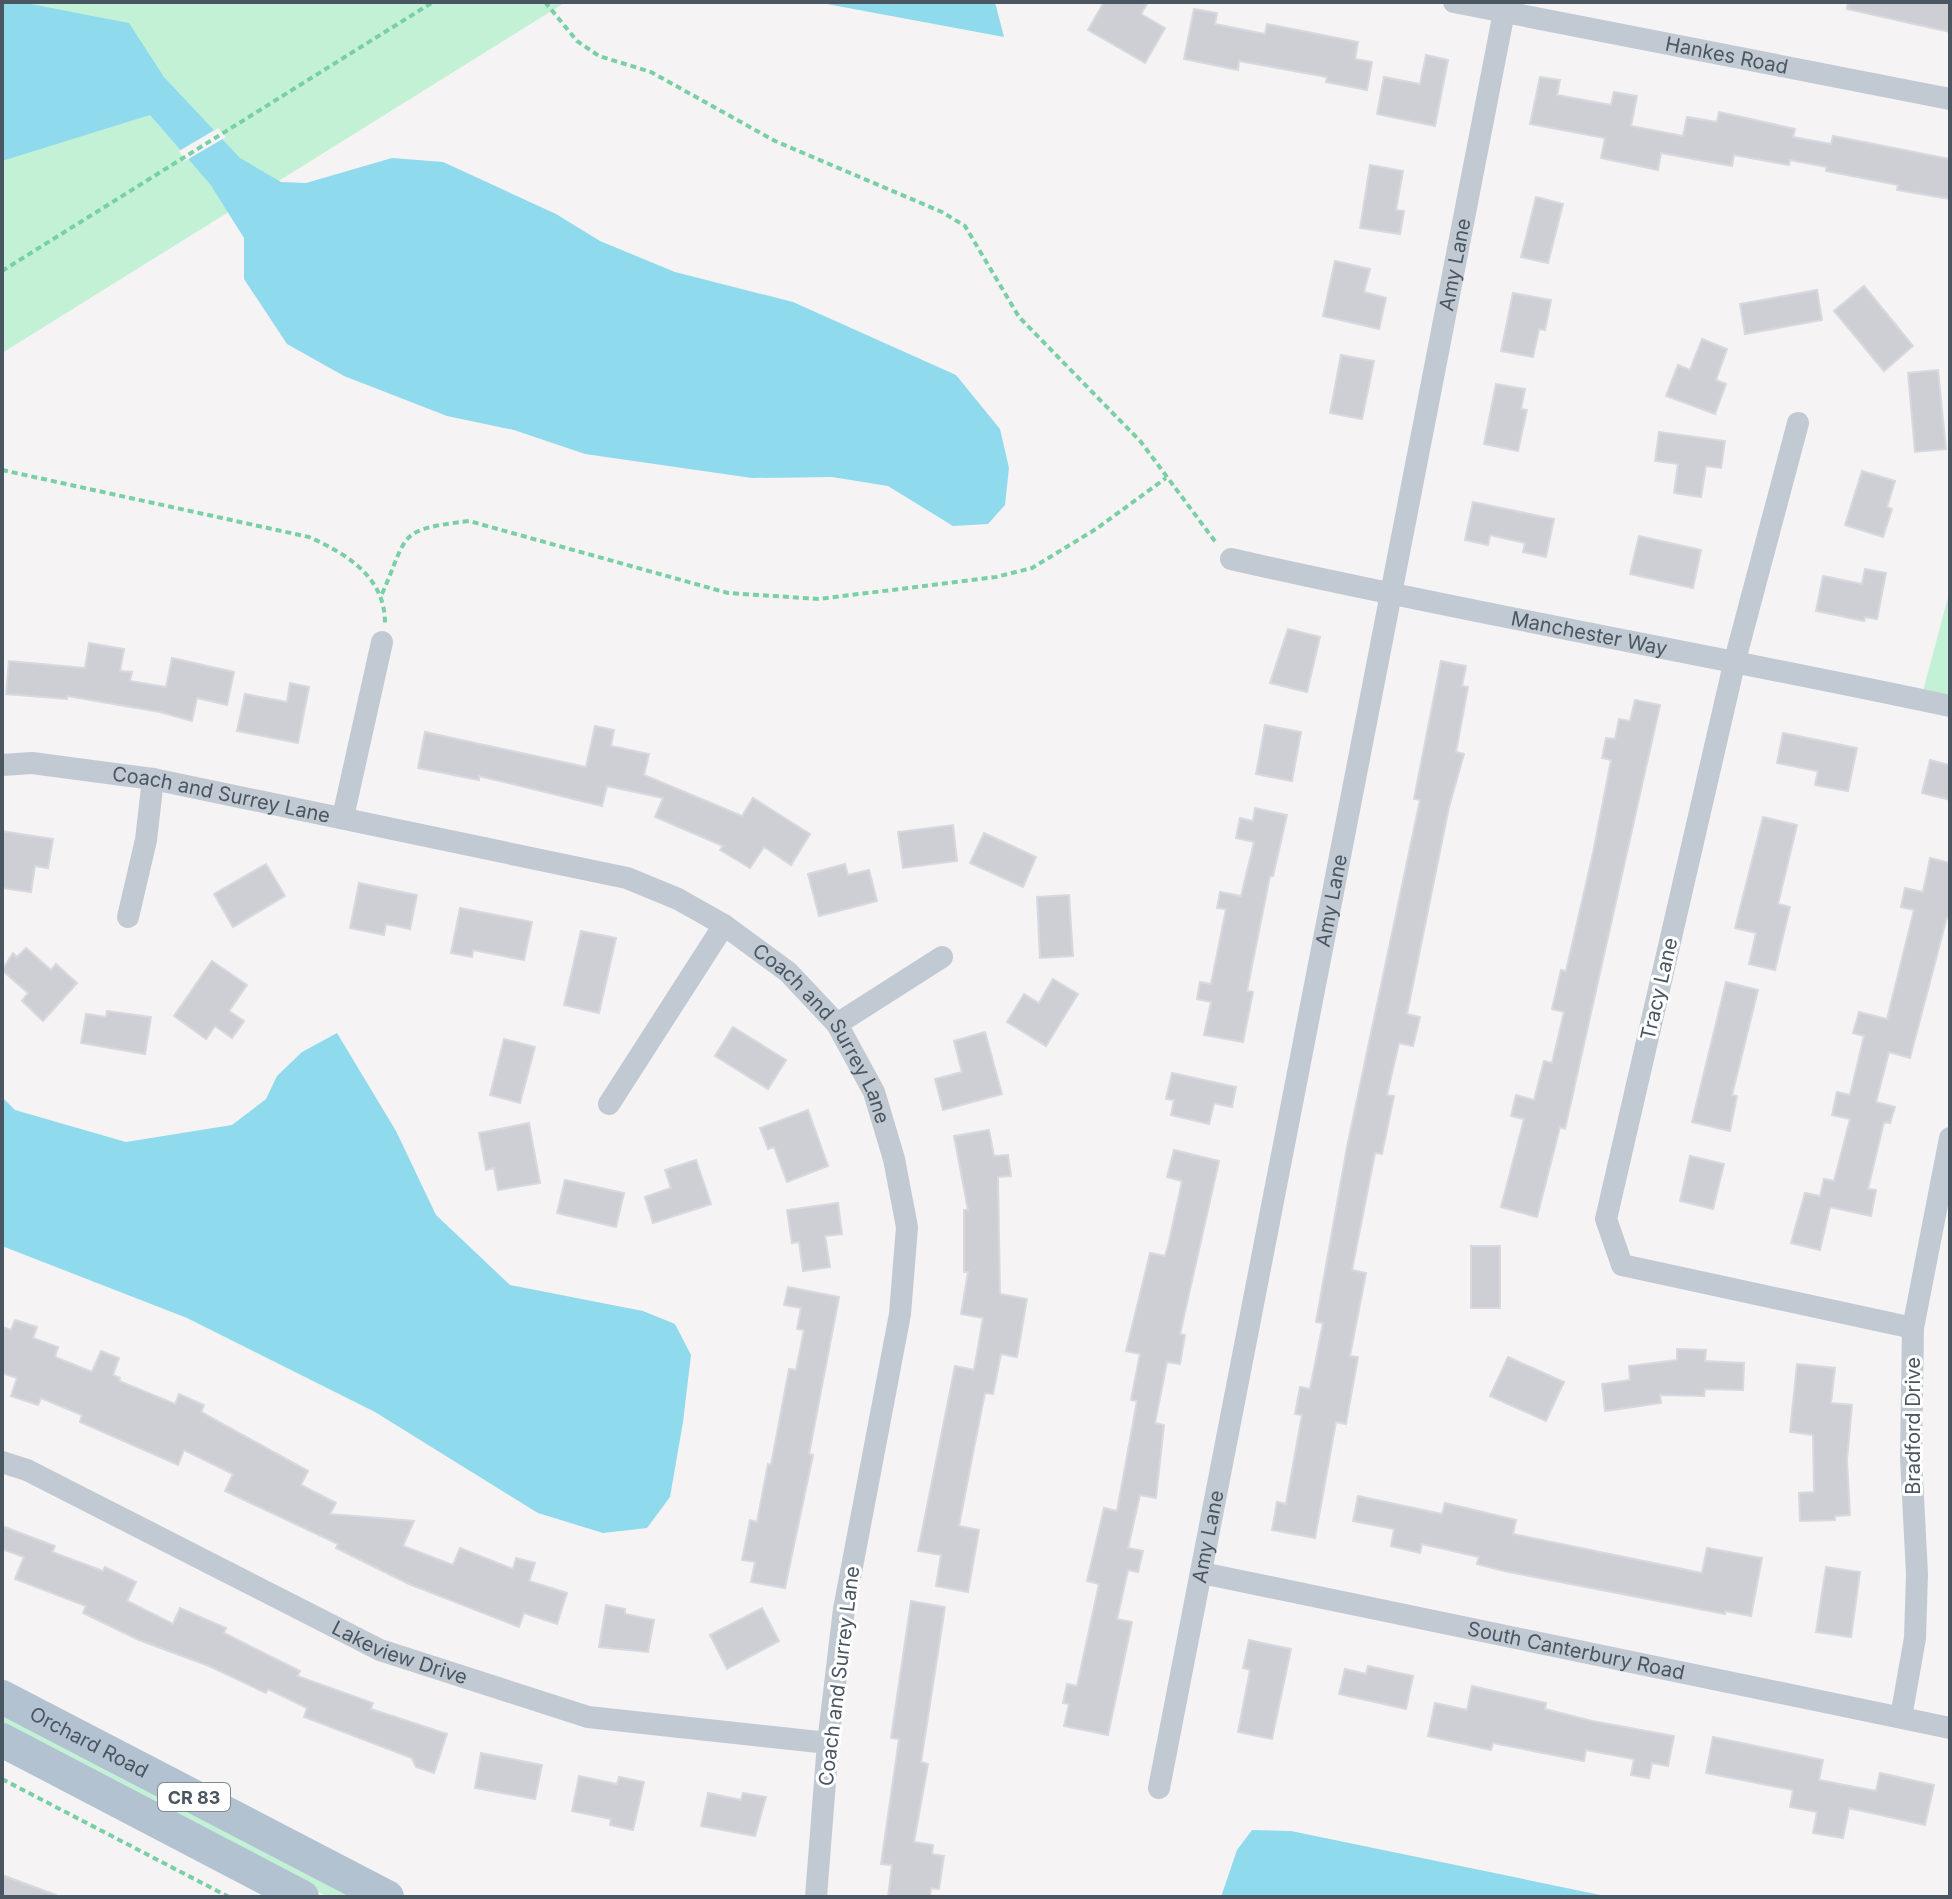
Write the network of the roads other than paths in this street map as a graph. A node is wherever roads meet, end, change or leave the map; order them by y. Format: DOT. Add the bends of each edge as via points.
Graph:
graph roads {
  1 [pos="1454,2"];
  2 [pos="1504,12"];
  3 [pos="1950,99"];
  4 [pos="1798,423"];
  5 [pos="1231,559"];
  6 [pos="1393,596"];
  7 [pos="382,642"];
  8 [pos="1735,660"];
  9 [pos="1950,706"];
  10 [pos="2,765"];
  11 [pos="153,779"];
  12 [pos="343,817"];
  13 [pos="128,917"];
  14 [pos="724,925"];
  15 [pos="942,957"];
  16 [pos="837,1024"];
  17 [pos="609,1104"];
  18 [pos="1950,1138"];
  19 [pos="1913,1328"];
  20 [pos="2,1462"];
  21 [pos="1202,1573"];
  22 [pos="2,1697"];
  23 [pos="1901,1717"];
  24 [pos="1950,1728"];
  25 [pos="2,1740"];
  26 [pos="828,1743"];
  27 [pos="1159,1788"];
  28 [pos="302,1897"];
  29 [pos="387,1897"];
  30 [pos="816,1897"];
  1 -- 2 [label="street, Hankes Road"];
  2 -- 3 [label="street, Hankes Road"];
  2 -- 6 [label="street, Amy Lane"];
  4 -- 8 [label="street, Tracy Lane"];
  5 -- 6 [label="street, Manchester Way"];
  6 -- 8 [label="street, Manchester Way"];
  6 -- 21 [label="street, Amy Lane"];
  7 -- 12 [label="street"];
  8 -- 9 [label="street, Manchester Way"];
  8 -- 19 [label="street, Tracy Lane" via="1606,1219 1622,1265"];
  10 -- 11 [label="street, Coach and Surrey Lane" via="32,763"];
  11 -- 12 [label="street, Coach and Surrey Lane"];
  11 -- 13 [label="street"];
  12 -- 14 [label="street, Coach and Surrey Lane" via="627,878"];
  14 -- 16 [label="street, Coach and Surrey Lane" via="788,972"];
  14 -- 17 [label="street"];
  15 -- 16 [label="street"];
  16 -- 26 [label="street, Coach and Surrey Lane" via="874,1092 907,1227 900,1314 844,1609"];
  18 -- 19 [label="street, Bradford Drive"];
  19 -- 23 [label="street, Bradford Drive" via="1911,1458 1917,1574 1915,1638"];
  20 -- 26 [label="street, Lakeview Drive" via="380,1650 588,1717"];
  21 -- 23 [label="street, South Canterbury Road"];
  21 -- 27 [label="street, Amy Lane"];
  22 -- 29 [label="main road, Orchard Road / CR 83"];
  23 -- 24 [label="street, South Canterbury Road"];
  25 -- 28 [label="main road, Orchard Road / CR 83"];
  26 -- 30 [label="street, Coach and Surrey Lane"];
}
